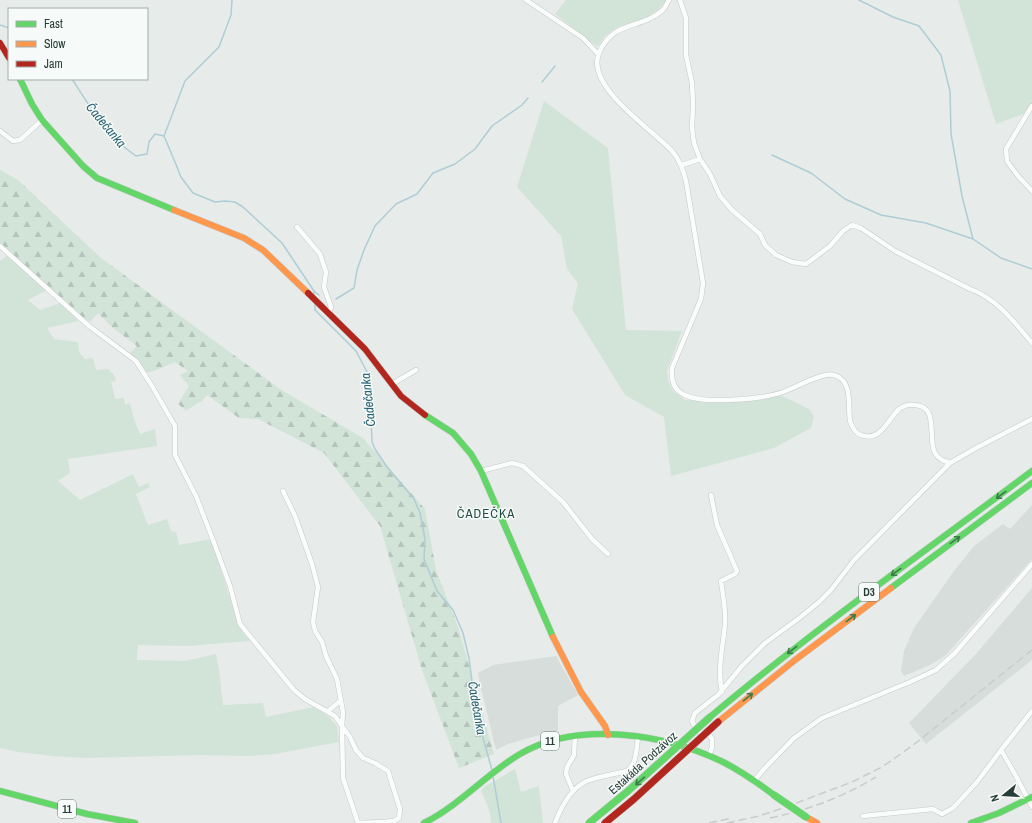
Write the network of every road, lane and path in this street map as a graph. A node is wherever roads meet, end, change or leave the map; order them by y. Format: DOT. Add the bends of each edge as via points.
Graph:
graph roads {
  1 [pos="526,0"];
  2 [pos="669,0"];
  3 [pos="680,0"];
  4 [pos="0,43"];
  5 [pos="598,54"];
  6 [pos="8,56"];
  7 [pos="20,80"];
  8 [pos="1032,106"];
  9 [pos="42,120"];
  10 [pos="0,130"];
  11 [pos="700,159"];
  12 [pos="682,164"];
  13 [pos="1032,191"];
  14 [pos="298,227"];
  15 [pos="0,246"];
  16 [pos="329,313"];
  17 [pos="1032,342"];
  18 [pos="416,370"];
  19 [pos="392,384"];
  20 [pos="1032,419"];
  21 [pos="950,463"];
  22 [pos="481,471"];
  23 [pos="1032,471"];
  24 [pos="1032,483"];
  25 [pos="283,491"];
  26 [pos="711,495"];
  27 [pos="608,554"];
  28 [pos="1032,564"];
  29 [pos="722,692"];
  30 [pos="340,701"];
  31 [pos="328,711"];
  32 [pos="1032,711"];
  33 [pos="342,726"];
  34 [pos="608,735"];
  35 [pos="575,736"];
  36 [pos="638,738"];
  37 [pos="1001,750"];
  38 [pos="709,756"];
  39 [pos="754,781"];
  40 [pos="0,791"];
  41 [pos="573,791"];
  42 [pos="1030,798"];
  43 [pos="1032,807"];
  44 [pos="863,816"];
  45 [pos="135,823"];
  46 [pos="358,823"];
  47 [pos="424,823"];
  48 [pos="555,823"];
  49 [pos="589,823"];
  50 [pos="605,823"];
  51 [pos="817,823"];
  52 [pos="972,823"];
  1 -- 5 [label="street" via="583,38"];
  2 -- 5 [label="street" via="663,10 650,19 621,28 607,38"];
  3 -- 11 [label="street" via="686,18 686,55 692,83 692,128"];
  4 -- 6 [label="main road"];
  5 -- 12 [label="street" via="597,70 606,87 622,106 672,151"];
  7 -- 9 [label="main road"];
  8 -- 13 [label="street" via="1006,149 1007,161"];
  9 -- 10 [label="street" via="20,140 12,141"];
  9 -- 16 [label="main road" via="82,166 97,178 244,238 264,250"];
  11 -- 12 [label="street"];
  11 -- 17 [label="street" via="720,196 760,234 765,245 776,255 792,262 806,264 852,225 861,228 895,251 981,292 1010,315"];
  12 -- 21 [label="street" via="703,291 672,368 672,381 678,391 695,398 728,400 762,397 832,374 842,379 847,388 850,421 857,433 865,436 878,434 900,408 917,405 924,408 930,418 935,454"];
  14 -- 16 [label="street" via="320,254 326,272 324,288 331,307"];
  15 -- 31 [label="street" via="89,326 136,361 175,426 175,456 196,496 230,586 240,624 294,690"];
  16 -- 19 [label="main road" via="365,349"];
  18 -- 19 [label="street"];
  19 -- 22 [label="main road" via="415,409 461,441"];
  20 -- 21 [label="street"];
  21 -- 29 [label="street" via="854,560 831,590 765,643 742,666"];
  22 -- 27 [label="street" via="512,463 524,466 563,502 592,539"];
  22 -- 34 [label="main road" via="557,648"];
  23 -- 49 [label="main road, Estakáda Podzávoz / D3, one-way, bridge" via="741,690"];
  50 -- 24 [label="main road, Estakáda Podzávoz / D3, one-way, bridge" via="776,674"];
  25 -- 30 [label="street" via="312,564 318,587 314,613 315,632 322,642 337,679"];
  26 -- 29 [label="street" via="717,525 737,571 721,581 725,613 720,671"];
  28 -- 39 [label="street" via="954,654 936,670 822,718 794,738"];
  29 -- 38 [label="street" via="698,710 692,721 700,732 708,734 712,739"];
  30 -- 31 [label="street"];
  30 -- 33 [label="street" via="343,712"];
  31 -- 33 [label="street"];
  32 -- 37 [label="street"];
  33 -- 46 [label="street" via="343,778"];
  33 -- 46 [label="street" via="363,758 388,771 400,809 399,818 394,820"];
  34 -- 35 [label="main road, 11"];
  34 -- 36 [label="main road, 11"];
  35 -- 41 [label="street" via="574,755 566,774"];
  35 -- 47 [label="main road, 11" via="536,746 516,756 445,812"];
  36 -- 38 [label="main road, 11" via="676,744"];
  36 -- 41 [label="street" via="634,762 628,771 587,781"];
  37 -- 42 [label="street"];
  37 -- 44 [label="street" via="954,808 942,814 933,809"];
  38 -- 39 [label="main road, 11"];
  39 -- 51 [label="main road, 11, bridge"];
  40 -- 45 [label="main road, 11" via="87,814"];
  41 -- 48 [label="street" via="560,810"];
  42 -- 43 [label="street"];
  42 -- 52 [label="main road"];
}
